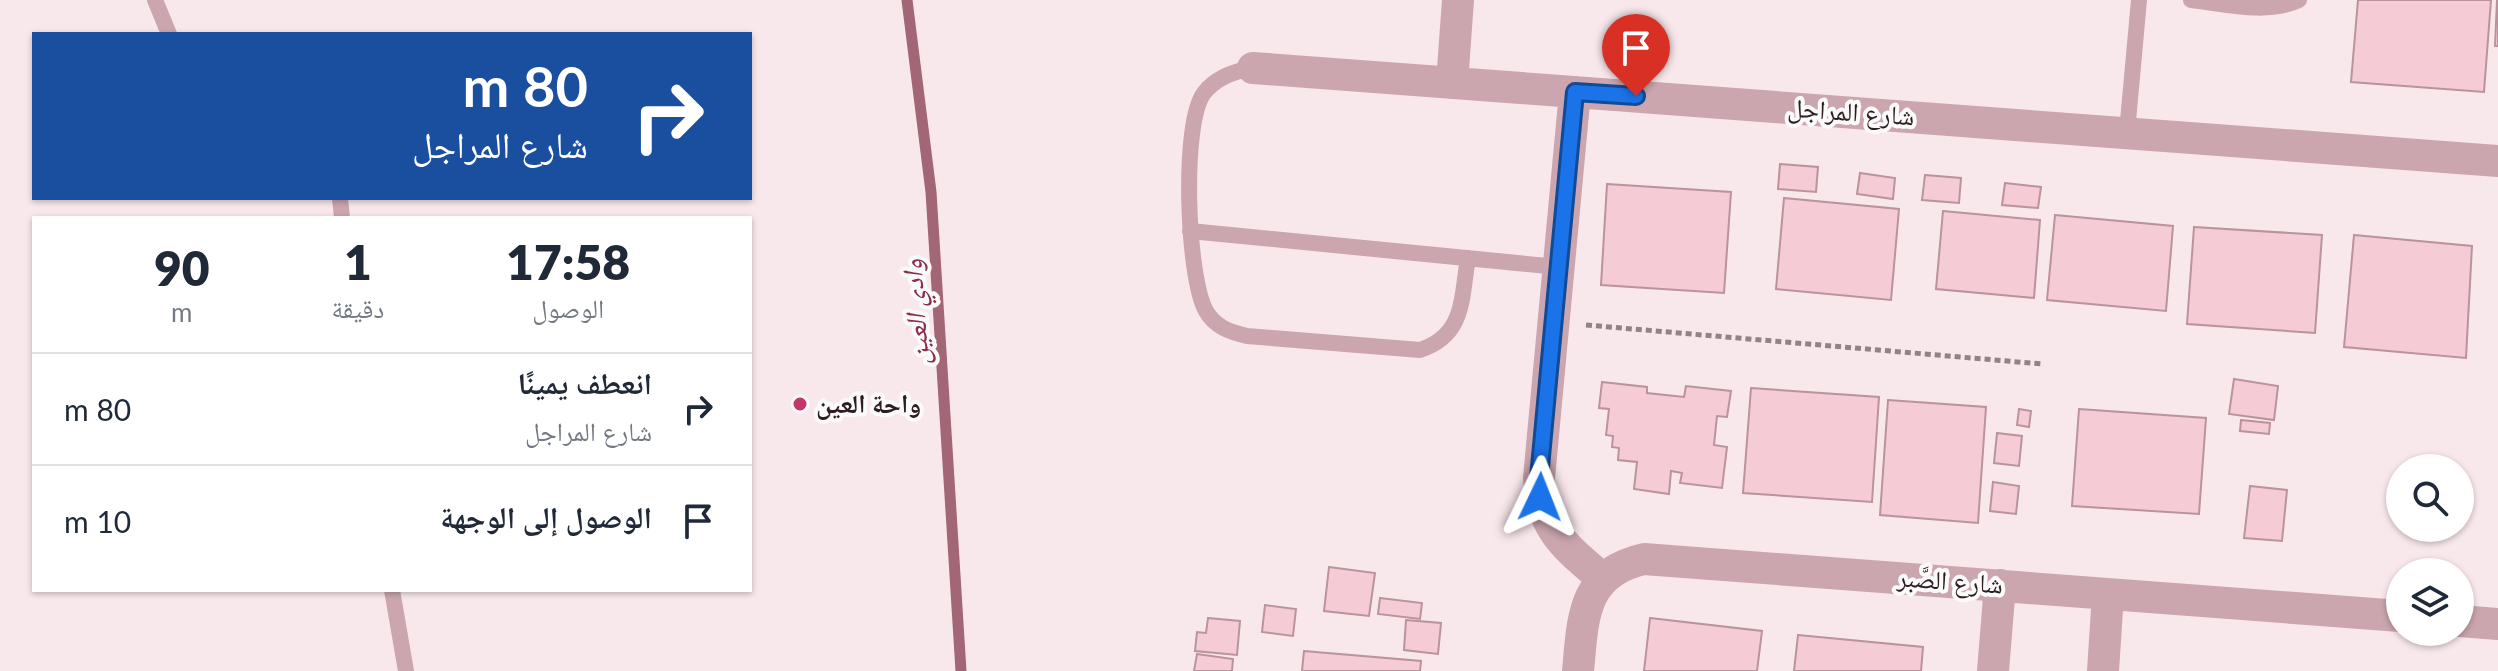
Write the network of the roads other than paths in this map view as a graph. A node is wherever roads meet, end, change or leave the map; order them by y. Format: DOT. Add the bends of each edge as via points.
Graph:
graph roads {
  1 [pos="155,0"];
  2 [pos="1458,0"];
  3 [pos="2139,0"];
  4 [pos="2191,0"];
  5 [pos="2299,0"];
  6 [pos="168,32"];
  7 [pos="1253,68"];
  8 [pos="1452,83"];
  9 [pos="1575,92"];
  10 [pos="2127,132"];
  11 [pos="2498,161"];
  12 [pos="1190,231"];
  13 [pos="1468,258"];
  14 [pos="1558,267"];
  15 [pos="1603,579"];
  16 [pos="2000,585"];
  17 [pos="392,592"];
  18 [pos="2108,594"];
  19 [pos="2386,615"];
  20 [pos="2474,622"];
  21 [pos="2498,624"];
  22 [pos="406,671"];
  23 [pos="1578,671"];
  24 [pos="1993,671"];
  25 [pos="2103,671"];
  1 -- 6 [label="lane"];
  2 -- 8 [label="street"];
  3 -- 10 [label="lane"];
  4 -- 5 [label="lane" via="2263,8"];
  7 -- 8 [label="street, شارع المراجل"];
  7 -- 12 [label="lane" via="1215,83 1198,105 1191,132"];
  8 -- 9 [label="street, شارع المراجل"];
  9 -- 10 [label="street, شارع المراجل"];
  9 -- 14 [label="street"];
  10 -- 11 [label="street, شارع المراجل"];
  12 -- 13 [label="lane"];
  12 -- 13 [label="lane" via="1205,309 1221,327 1247,336 1405,350 1434,346 1459,315"];
  13 -- 14 [label="lane"];
  14 -- 15 [label="street" via="1540,497 1559,540"];
  15 -- 16 [label="street, شارع الصَّبر" via="1629,562 1660,559"];
  15 -- 23 [label="street" via="1583,617"];
  16 -- 18 [label="street, شارع الصَّبر"];
  16 -- 24 [label="street"];
  17 -- 22 [label="lane"];
  18 -- 19 [label="street, شارع الصَّبر"];
  18 -- 25 [label="street"];
  20 -- 21 [label="street"];
}
